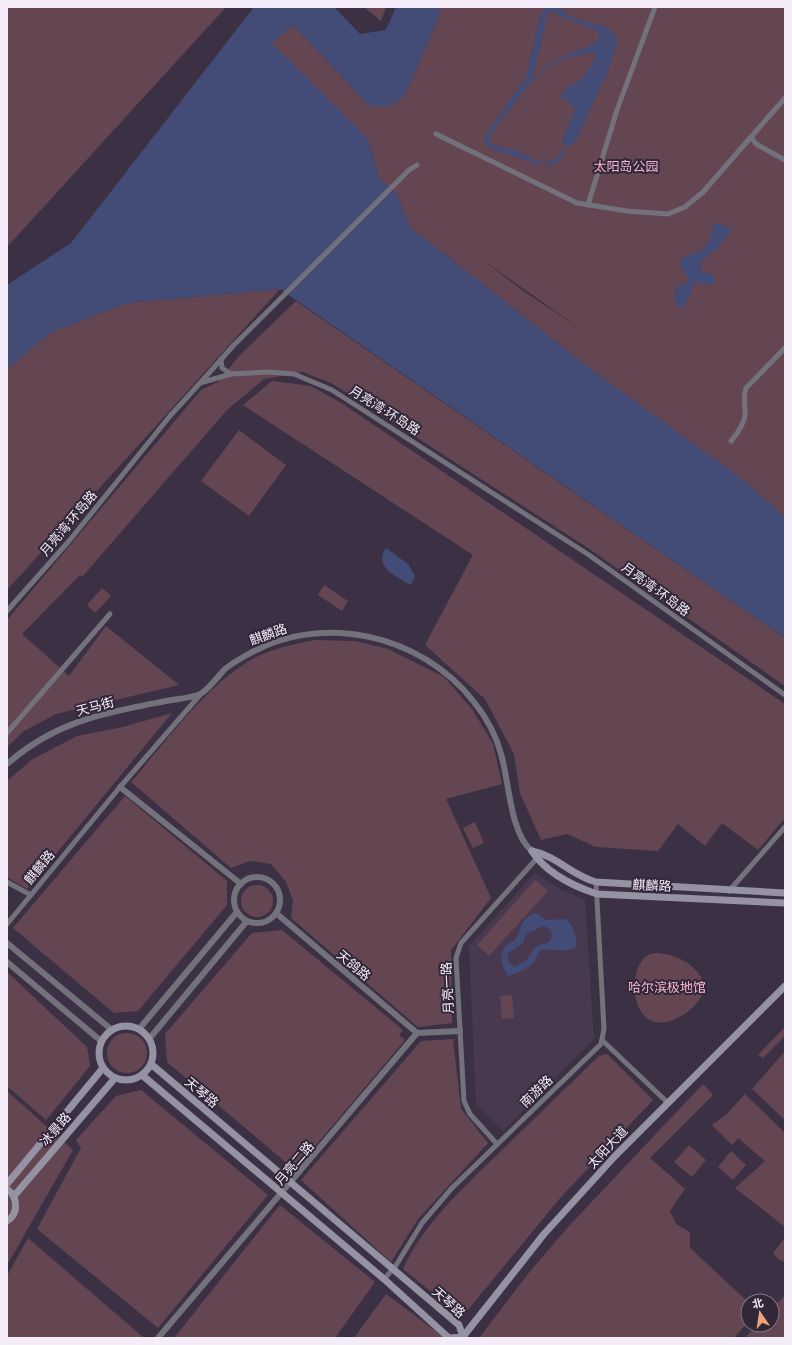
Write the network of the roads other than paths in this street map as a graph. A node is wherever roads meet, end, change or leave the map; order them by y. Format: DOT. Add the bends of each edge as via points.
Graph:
graph roads {
  1 [pos="655,7"];
  2 [pos="785,98"];
  3 [pos="436,134"];
  4 [pos="752,136"];
  5 [pos="785,160"];
  6 [pos="417,165"];
  7 [pos="588,205"];
  8 [pos="785,348"];
  9 [pos="221,359"];
  10 [pos="231,374"];
  11 [pos="200,383"];
  12 [pos="731,441"];
  13 [pos="7,611"];
  14 [pos="110,614"];
  15 [pos="200,695"];
  16 [pos="785,695"];
  17 [pos="7,733"];
  18 [pos="7,764"];
  19 [pos="120,787"];
  20 [pos="785,827"];
  21 [pos="532,851"];
  22 [pos="542,853"];
  23 [pos="537,858"];
  24 [pos="7,882"];
  25 [pos="596,882"];
  26 [pos="241,884"];
  27 [pos="729,890"];
  28 [pos="597,894"];
  29 [pos="785,894"];
  30 [pos="31,895"];
  31 [pos="785,903"];
  32 [pos="237,912"];
  33 [pos="276,913"];
  34 [pos="248,921"];
  35 [pos="7,924"];
  36 [pos="7,943"];
  37 [pos="7,962"];
  38 [pos="785,986"];
  39 [pos="139,1029"];
  40 [pos="112,1030"];
  41 [pos="460,1031"];
  42 [pos="417,1033"];
  43 [pos="149,1039"];
  44 [pos="602,1040"];
  45 [pos="102,1041"];
  46 [pos="151,1064"];
  47 [pos="103,1068"];
  48 [pos="142,1075"];
  49 [pos="115,1078"];
  50 [pos="667,1102"];
  51 [pos="496,1144"];
  52 [pos="291,1183"];
  53 [pos="7,1184"];
  54 [pos="7,1189"];
  55 [pos="282,1193"];
  56 [pos="14,1196"];
  57 [pos="7,1221"];
  58 [pos="393,1270"];
  59 [pos="384,1279"];
  60 [pos="158,1338"];
  61 [pos="462,1338"];
  1 -- 7 [label="street" via="617,110"];
  2 -- 4 [label="street"];
  3 -- 7 [label="street" via="555,194"];
  4 -- 5 [label="street" via="756,144"];
  4 -- 7 [label="street" via="703,192 668,214"];
  6 -- 9 [label="street" via="409,170"];
  8 -- 12 [label="street" via="746,388 743,397 745,416 739,431"];
  9 -- 10 [label="street" via="222,368"];
  9 -- 11 [label="street"];
  10 -- 11 [label="street, 月亮湾·环岛路"];
  10 -- 16 [label="street, 月亮湾·环岛路" via="294,374 332,390 589,555"];
  11 -- 13 [label="street, 月亮湾·环岛路"];
  14 -- 17 [label="street"];
  15 -- 18 [label="street, 天马街" via="96,715 40,738"];
  15 -- 19 [label="street, 麒麟路"];
  15 -- 21 [label="street, 麒麟路" via="226,668 246,655 289,638 346,632 372,637 407,649 450,676 482,712 501,752 514,819 522,838"];
  19 -- 26 [label="street"];
  19 -- 30 [label="street, 麒麟路"];
  20 -- 27 [label="street"];
  21 -- 22 [label="main road, 麒麟路"];
  21 -- 23 [label="main road, 麒麟路"];
  22 -- 23 [label="street, 月亮一路"];
  22 -- 25 [label="main road, 麒麟路" via="579,876"];
  23 -- 28 [label="main road, 麒麟路" via="562,878 583,890"];
  23 -- 41 [label="street, 月亮一路" via="461,943 457,951"];
  24 -- 30 [label="street"];
  25 -- 27 [label="main road, 麒麟路"];
  25 -- 28 [label="street"];
  26 -- 32 [label="street" via="234,897"];
  26 -- 33 [label="street" via="254,878 262,878 274,886 280,899"];
  27 -- 29 [label="main road, 麒麟路"];
  28 -- 31 [label="main road, 麒麟路"];
  28 -- 44 [label="street" via="604,1029"];
  30 -- 35 [label="street, 麒麟路"];
  32 -- 34 [label="street"];
  32 -- 39 [label="street"];
  33 -- 34 [label="street" via="260,923"];
  33 -- 42 [label="street, 天鸽路"];
  34 -- 43 [label="street"];
  36 -- 40 [label="street"];
  37 -- 45 [label="street"];
  38 -- 50 [label="main road, 太阳大道"];
  39 -- 40 [label="main road" via="125,1026"];
  39 -- 43 [label="main road"];
  40 -- 45 [label="main road"];
  41 -- 42 [label="street"];
  41 -- 51 [label="street, 月亮一路" via="466,1108"];
  42 -- 52 [label="street, 月亮二路"];
  43 -- 46 [label="main road" via="153,1055"];
  44 -- 50 [label="street"];
  44 -- 51 [label="street, 南游路" via="601,1044"];
  45 -- 47 [label="main road" via="99,1050"];
  46 -- 48 [label="main road"];
  46 -- 52 [label="main road, 天琴路"];
  47 -- 49 [label="main road"];
  47 -- 53 [label="main road, 冰景路"];
  48 -- 49 [label="main road" via="129,1080"];
  48 -- 55 [label="main road, 天琴路"];
  49 -- 56 [label="main road, 冰景路"];
  50 -- 61 [label="main road, 太阳大道" via="544,1234"];
  51 -- 58 [label="street, 南游路" via="452,1188 422,1223"];
  52 -- 55 [label="street, 月亮二路"];
  52 -- 58 [label="main road, 天琴路"];
  54 -- 56 [label="main road"];
  55 -- 59 [label="main road, 天琴路"];
  55 -- 60 [label="street, 月亮二路"];
  56 -- 57 [label="main road" via="16,1208 12,1218"];
  58 -- 59 [label="street, 南游路"];
  58 -- 61 [label="main road, 天琴路" via="459,1325"];
  59 -- 61 [label="main road, 天琴路" via="449,1338"];
}
